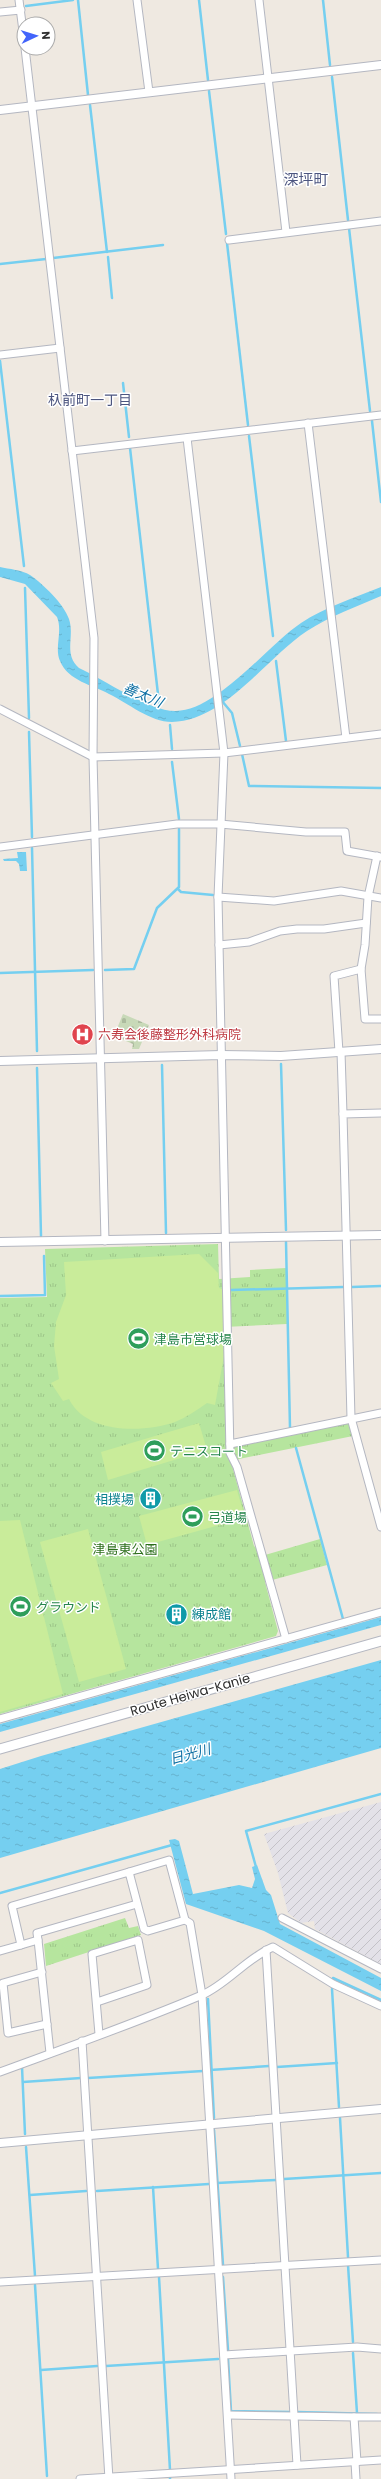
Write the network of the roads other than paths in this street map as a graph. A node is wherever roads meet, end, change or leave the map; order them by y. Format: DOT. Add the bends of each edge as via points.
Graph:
graph roads {
  1 [pos="20,0"];
  2 [pos="137,0"];
  3 [pos="259,0"];
  4 [pos="21,10"];
  5 [pos="0,12"];
  6 [pos="22,16"];
  7 [pos="26,56"];
  8 [pos="381,65"];
  9 [pos="268,78"];
  10 [pos="149,92"];
  11 [pos="32,106"];
  12 [pos="0,110"];
  13 [pos="381,221"];
  14 [pos="286,232"];
  15 [pos="229,240"];
  16 [pos="60,348"];
  17 [pos="0,355"];
  18 [pos="381,415"];
  19 [pos="308,424"];
  20 [pos="187,438"];
  21 [pos="72,451"];
  22 [pos="0,709"];
  23 [pos="381,734"];
  24 [pos="346,738"];
  25 [pos="224,752"];
  26 [pos="93,757"];
  27 [pos="220,824"];
  28 [pos="95,835"];
  29 [pos="0,847"];
  30 [pos="379,856"];
  31 [pos="218,897"];
  32 [pos="368,897"];
  33 [pos="381,898"];
  34 [pos="366,923"];
  35 [pos="219,944"];
  36 [pos="361,970"];
  37 [pos="381,1019"];
  38 [pos="381,1049"];
  39 [pos="340,1052"];
  40 [pos="221,1055"];
  41 [pos="100,1057"];
  42 [pos="0,1061"];
  43 [pos="381,1113"];
  44 [pos="343,1114"];
  45 [pos="381,1235"];
  46 [pos="347,1236"];
  47 [pos="225,1238"];
  48 [pos="104,1241"];
  49 [pos="0,1242"];
  50 [pos="381,1413"];
  51 [pos="351,1418"];
  52 [pos="230,1444"];
  53 [pos="381,1528"];
  54 [pos="381,1612"];
  55 [pos="286,1639"];
  56 [pos="381,1641"];
  57 [pos="0,1719"];
  58 [pos="0,1748"];
  59 [pos="129,1872"];
  60 [pos="137,1904"];
  61 [pos="282,1918"];
  62 [pos="185,1920"];
  63 [pos="38,1940"];
  64 [pos="21,1945"];
  65 [pos="266,1950"];
  66 [pos="0,1951"];
  67 [pos="381,1968"];
  68 [pos="42,1972"];
  69 [pos="202,1995"];
  70 [pos="97,2002"];
  71 [pos="381,2006"];
  72 [pos="47,2024"];
  73 [pos="99,2034"];
  74 [pos="82,2041"];
  75 [pos="50,2053"];
  76 [pos="0,2072"];
  77 [pos="381,2109"];
  78 [pos="276,2118"];
  79 [pos="210,2124"];
  80 [pos="88,2136"];
  81 [pos="0,2143"];
  82 [pos="381,2260"];
  83 [pos="285,2265"];
  84 [pos="219,2270"];
  85 [pos="96,2276"];
  86 [pos="0,2282"];
  87 [pos="381,2349"];
  88 [pos="290,2350"];
  89 [pos="224,2355"];
  90 [pos="228,2415"];
  91 [pos="294,2416"];
  92 [pos="354,2417"];
  93 [pos="381,2417"];
  94 [pos="381,2460"];
  95 [pos="356,2462"];
  96 [pos="297,2465"];
  97 [pos="231,2470"];
  98 [pos="109,2478"];
  99 [pos="80,2479"];
  100 [pos="231,2479"];
  101 [pos="356,2479"];
  1 -- 4 [label="street"];
  2 -- 10 [label="street"];
  3 -- 9 [label="street"];
  4 -- 5 [label="street"];
  4 -- 6 [label="street"];
  7 -- 11 [label="street"];
  8 -- 9 [label="street"];
  9 -- 10 [label="street"];
  9 -- 14 [label="street"];
  10 -- 11 [label="street"];
  11 -- 12 [label="street"];
  11 -- 16 [label="street"];
  13 -- 14 [label="street"];
  14 -- 15 [label="street"];
  16 -- 17 [label="street"];
  16 -- 21 [label="street"];
  18 -- 19 [label="street"];
  19 -- 20 [label="street"];
  19 -- 24 [label="street"];
  20 -- 21 [label="street"];
  20 -- 25 [label="street"];
  21 -- 26 [label="street" via="94,638"];
  22 -- 26 [label="street"];
  23 -- 24 [label="street"];
  24 -- 25 [label="street"];
  25 -- 26 [label="street"];
  25 -- 27 [label="street"];
  26 -- 28 [label="street"];
  27 -- 28 [label="street" via="161,825"];
  27 -- 30 [label="street" via="306,832 345,832 347,851"];
  27 -- 31 [label="street"];
  28 -- 29 [label="street"];
  28 -- 41 [label="street"];
  30 -- 32 [label="street"];
  31 -- 32 [label="street" via="274,901 341,891"];
  31 -- 35 [label="street"];
  32 -- 33 [label="street"];
  32 -- 34 [label="street"];
  34 -- 35 [label="street" via="324,929 280,931 249,942"];
  34 -- 36 [label="street"];
  35 -- 40 [label="street"];
  36 -- 37 [label="street" via="365,1019"];
  36 -- 39 [label="street" via="334,976"];
  38 -- 39 [label="street"];
  39 -- 40 [label="street" via="281,1056"];
  39 -- 44 [label="street"];
  40 -- 41 [label="street"];
  40 -- 47 [label="street"];
  41 -- 42 [label="street"];
  41 -- 48 [label="street"];
  43 -- 44 [label="street"];
  44 -- 46 [label="street"];
  45 -- 46 [label="street"];
  46 -- 47 [label="street"];
  46 -- 51 [label="street"];
  47 -- 48 [label="street"];
  47 -- 52 [label="street"];
  48 -- 49 [label="street"];
  50 -- 51 [label="street"];
  51 -- 52 [label="street"];
  51 -- 53 [label="street"];
  52 -- 55 [label="street" via="230,1453"];
  54 -- 55 [label="street"];
  55 -- 57 [label="street"];
  56 -- 58 [label="main road, Route Heiwa-Kanie"];
  59 -- 60 [label="street"];
  59 -- 62 [label="street" via="169,1860"];
  59 -- 64 [label="street" via="12,1906"];
  60 -- 62 [label="street" via="144,1929 148,1931"];
  60 -- 63 [label="street" via="37,1933"];
  61 -- 67 [label="street"];
  62 -- 69 [label="street" via="190,1923"];
  63 -- 64 [label="street"];
  63 -- 68 [label="street"];
  64 -- 66 [label="street"];
  65 -- 69 [label="street"];
  65 -- 71 [label="street" via="272,1947 333,1984"];
  65 -- 78 [label="street"];
  68 -- 72 [label="street"];
  68 -- 72 [label="street" via="3,1983 8,2033"];
  69 -- 73 [label="street" via="141,2021"];
  69 -- 79 [label="street"];
  70 -- 70 [label="street" via="92,1954 138,1940 146,1986"];
  70 -- 73 [label="street"];
  72 -- 75 [label="street"];
  73 -- 74 [label="street"];
  74 -- 75 [label="street"];
  74 -- 80 [label="street"];
  75 -- 76 [label="street"];
  77 -- 78 [label="street"];
  78 -- 79 [label="street"];
  78 -- 83 [label="street"];
  79 -- 80 [label="street"];
  79 -- 84 [label="street"];
  80 -- 81 [label="street"];
  80 -- 85 [label="street"];
  82 -- 83 [label="street"];
  83 -- 84 [label="street"];
  83 -- 88 [label="street"];
  84 -- 85 [label="street"];
  84 -- 89 [label="street"];
  85 -- 86 [label="street"];
  85 -- 98 [label="street"];
  87 -- 88 [label="street" via="357,2347"];
  88 -- 89 [label="street"];
  88 -- 91 [label="street"];
  89 -- 90 [label="street"];
  90 -- 91 [label="street"];
  90 -- 97 [label="street"];
  91 -- 92 [label="street"];
  91 -- 96 [label="street"];
  92 -- 93 [label="street"];
  92 -- 95 [label="street"];
  94 -- 95 [label="street"];
  95 -- 96 [label="street"];
  95 -- 101 [label="street"];
  96 -- 97 [label="street"];
  97 -- 98 [label="street"];
  97 -- 100 [label="street"];
  98 -- 99 [label="street"];
}
